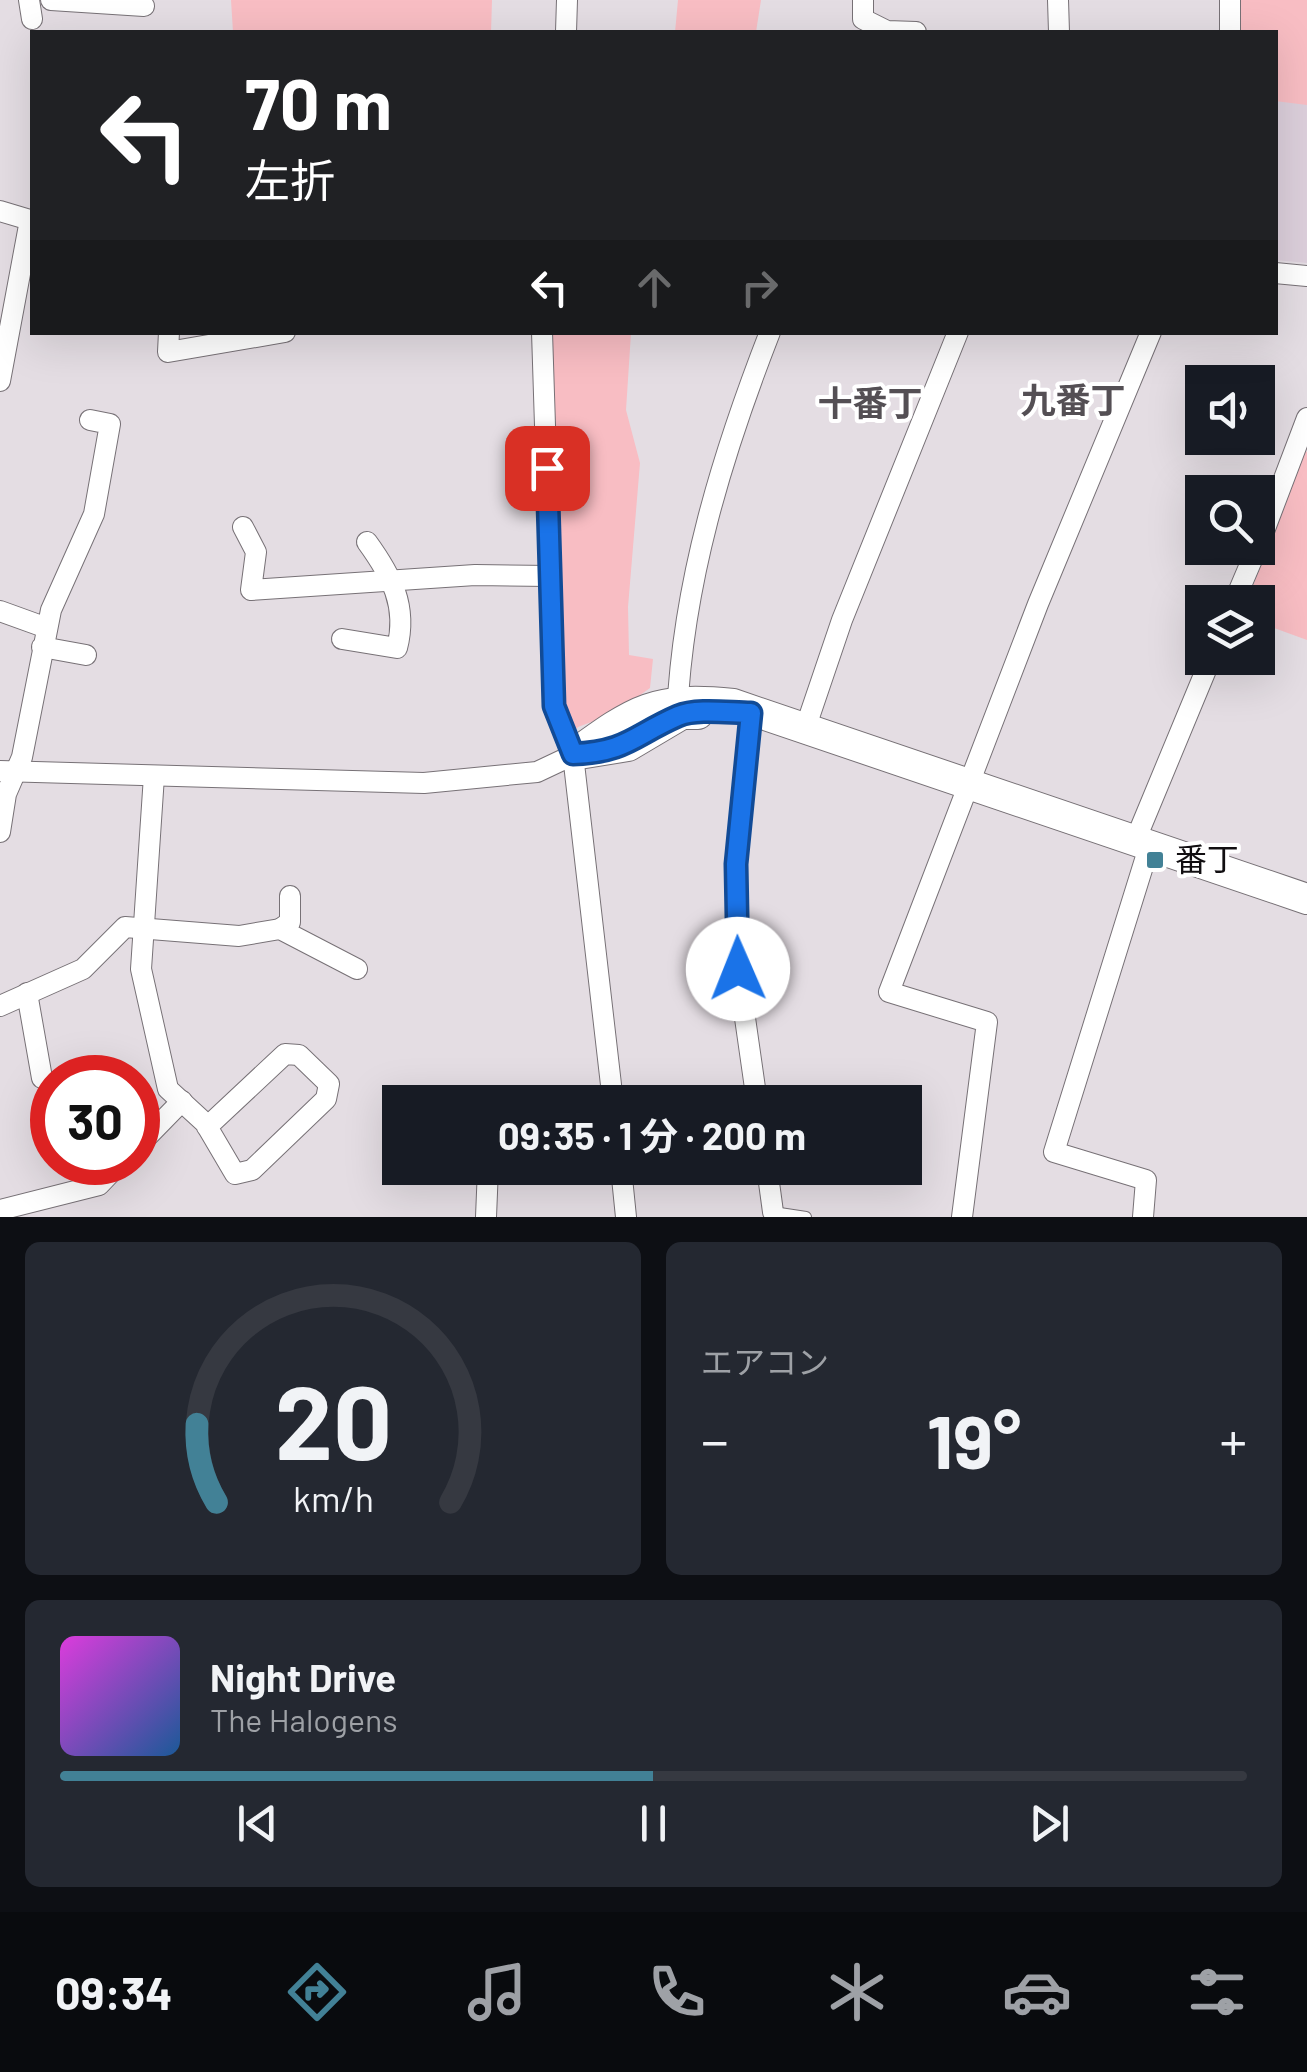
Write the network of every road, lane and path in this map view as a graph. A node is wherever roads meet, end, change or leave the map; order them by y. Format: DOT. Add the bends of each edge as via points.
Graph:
graph roads {
  1 [pos="52,0"];
  2 [pos="567,0"];
  3 [pos="863,0"];
  4 [pos="1058,0"];
  5 [pos="1230,0"];
  6 [pos="144,6"];
  7 [pos="566,30"];
  8 [pos="882,30"];
  9 [pos="1059,30"];
  10 [pos="1230,30"];
  11 [pos="0,211"];
  12 [pos="1278,273"];
  13 [pos="1307,276"];
  14 [pos="169,335"];
  15 [pos="267,335"];
  16 [pos="542,335"];
  17 [pos="769,335"];
  18 [pos="957,335"];
  19 [pos="1150,335"];
  20 [pos="0,382"];
  21 [pos="1307,418"];
  22 [pos="90,420"];
  23 [pos="1275,501"];
  24 [pos="243,527"];
  25 [pos="367,542"];
  26 [pos="550,576"];
  27 [pos="396,582"];
  28 [pos="0,611"];
  29 [pos="44,638"];
  30 [pos="342,639"];
  31 [pos="86,655"];
  32 [pos="1205,675"];
  33 [pos="677,708"];
  34 [pos="751,713"];
  35 [pos="804,732"];
  36 [pos="573,754"];
  37 [pos="8,771"];
  38 [pos="154,776"];
  39 [pos="969,784"];
  40 [pos="0,832"];
  41 [pos="1142,844"];
  42 [pos="290,896"];
  43 [pos="1307,899"];
  44 [pos="144,928"];
  45 [pos="280,929"];
  46 [pos="357,970"];
  47 [pos="27,993"];
  48 [pos="0,1006"];
  49 [pos="38,1055"];
  50 [pos="611,1085"];
  51 [pos="755,1085"];
  52 [pos="182,1101"];
  53 [pos="160,1124"];
  54 [pos="207,1128"];
  55 [pos="100,1185"];
  56 [pos="487,1185"];
  57 [pos="622,1185"];
  58 [pos="769,1185"];
  59 [pos="0,1210"];
  60 [pos="773,1212"];
  61 [pos="486,1217"];
  62 [pos="626,1217"];
  63 [pos="806,1217"];
  64 [pos="962,1217"];
  65 [pos="1143,1217"];
  1 -- 6 [label="street"];
  2 -- 7 [label="street"];
  3 -- 8 [label="street" via="863,19"];
  4 -- 9 [label="street"];
  5 -- 10 [label="street"];
  11 -- 20 [label="street" via="30,220"];
  12 -- 13 [label="street"];
  14 -- 15 [label="street" via="168,352"];
  16 -- 26 [label="street"];
  17 -- 33 [label="street" via="732,428 702,533"];
  18 -- 35 [label="street"];
  19 -- 39 [label="street"];
  21 -- 23 [label="street"];
  22 -- 29 [label="street" via="110,424 94,514"];
  24 -- 27 [label="street" via="256,552 251,590"];
  25 -- 27 [label="street"];
  26 -- 27 [label="street"];
  26 -- 36 [label="street" via="554,706"];
  27 -- 30 [label="street" via="402,631 397,648"];
  28 -- 29 [label="street"];
  29 -- 31 [label="street"];
  29 -- 37 [label="street"];
  32 -- 41 [label="street"];
  33 -- 34 [label="street"];
  33 -- 36 [label="street" via="628,746"];
  34 -- 35 [label="street"];
  34 -- 51 [label="street" via="736,881 738,969"];
  35 -- 39 [label="street"];
  36 -- 38 [label="street" via="537,772 424,783"];
  36 -- 50 [label="street"];
  37 -- 38 [label="street"];
  37 -- 40 [label="street"];
  38 -- 44 [label="street"];
  39 -- 41 [label="street"];
  39 -- 64 [label="street" via="890,992 987,1022"];
  41 -- 43 [label="street"];
  41 -- 65 [label="street" via="1054,1152 1146,1180"];
  42 -- 45 [label="street" via="290,922"];
  44 -- 45 [label="street" via="239,936"];
  44 -- 47 [label="street" via="125,927 83,969"];
  44 -- 52 [label="street" via="141,969 168,1089"];
  45 -- 46 [label="street"];
  47 -- 48 [label="street"];
  47 -- 49 [label="street"];
  52 -- 53 [label="street"];
  52 -- 54 [label="street"];
  54 -- 54 [label="street" via="235,1174 252,1170 326,1099 329,1084 299,1056 285,1054"];
  55 -- 59 [label="street"];
  56 -- 61 [label="street"];
  57 -- 62 [label="street"];
  58 -- 60 [label="street"];
  60 -- 63 [label="lane"];
}
